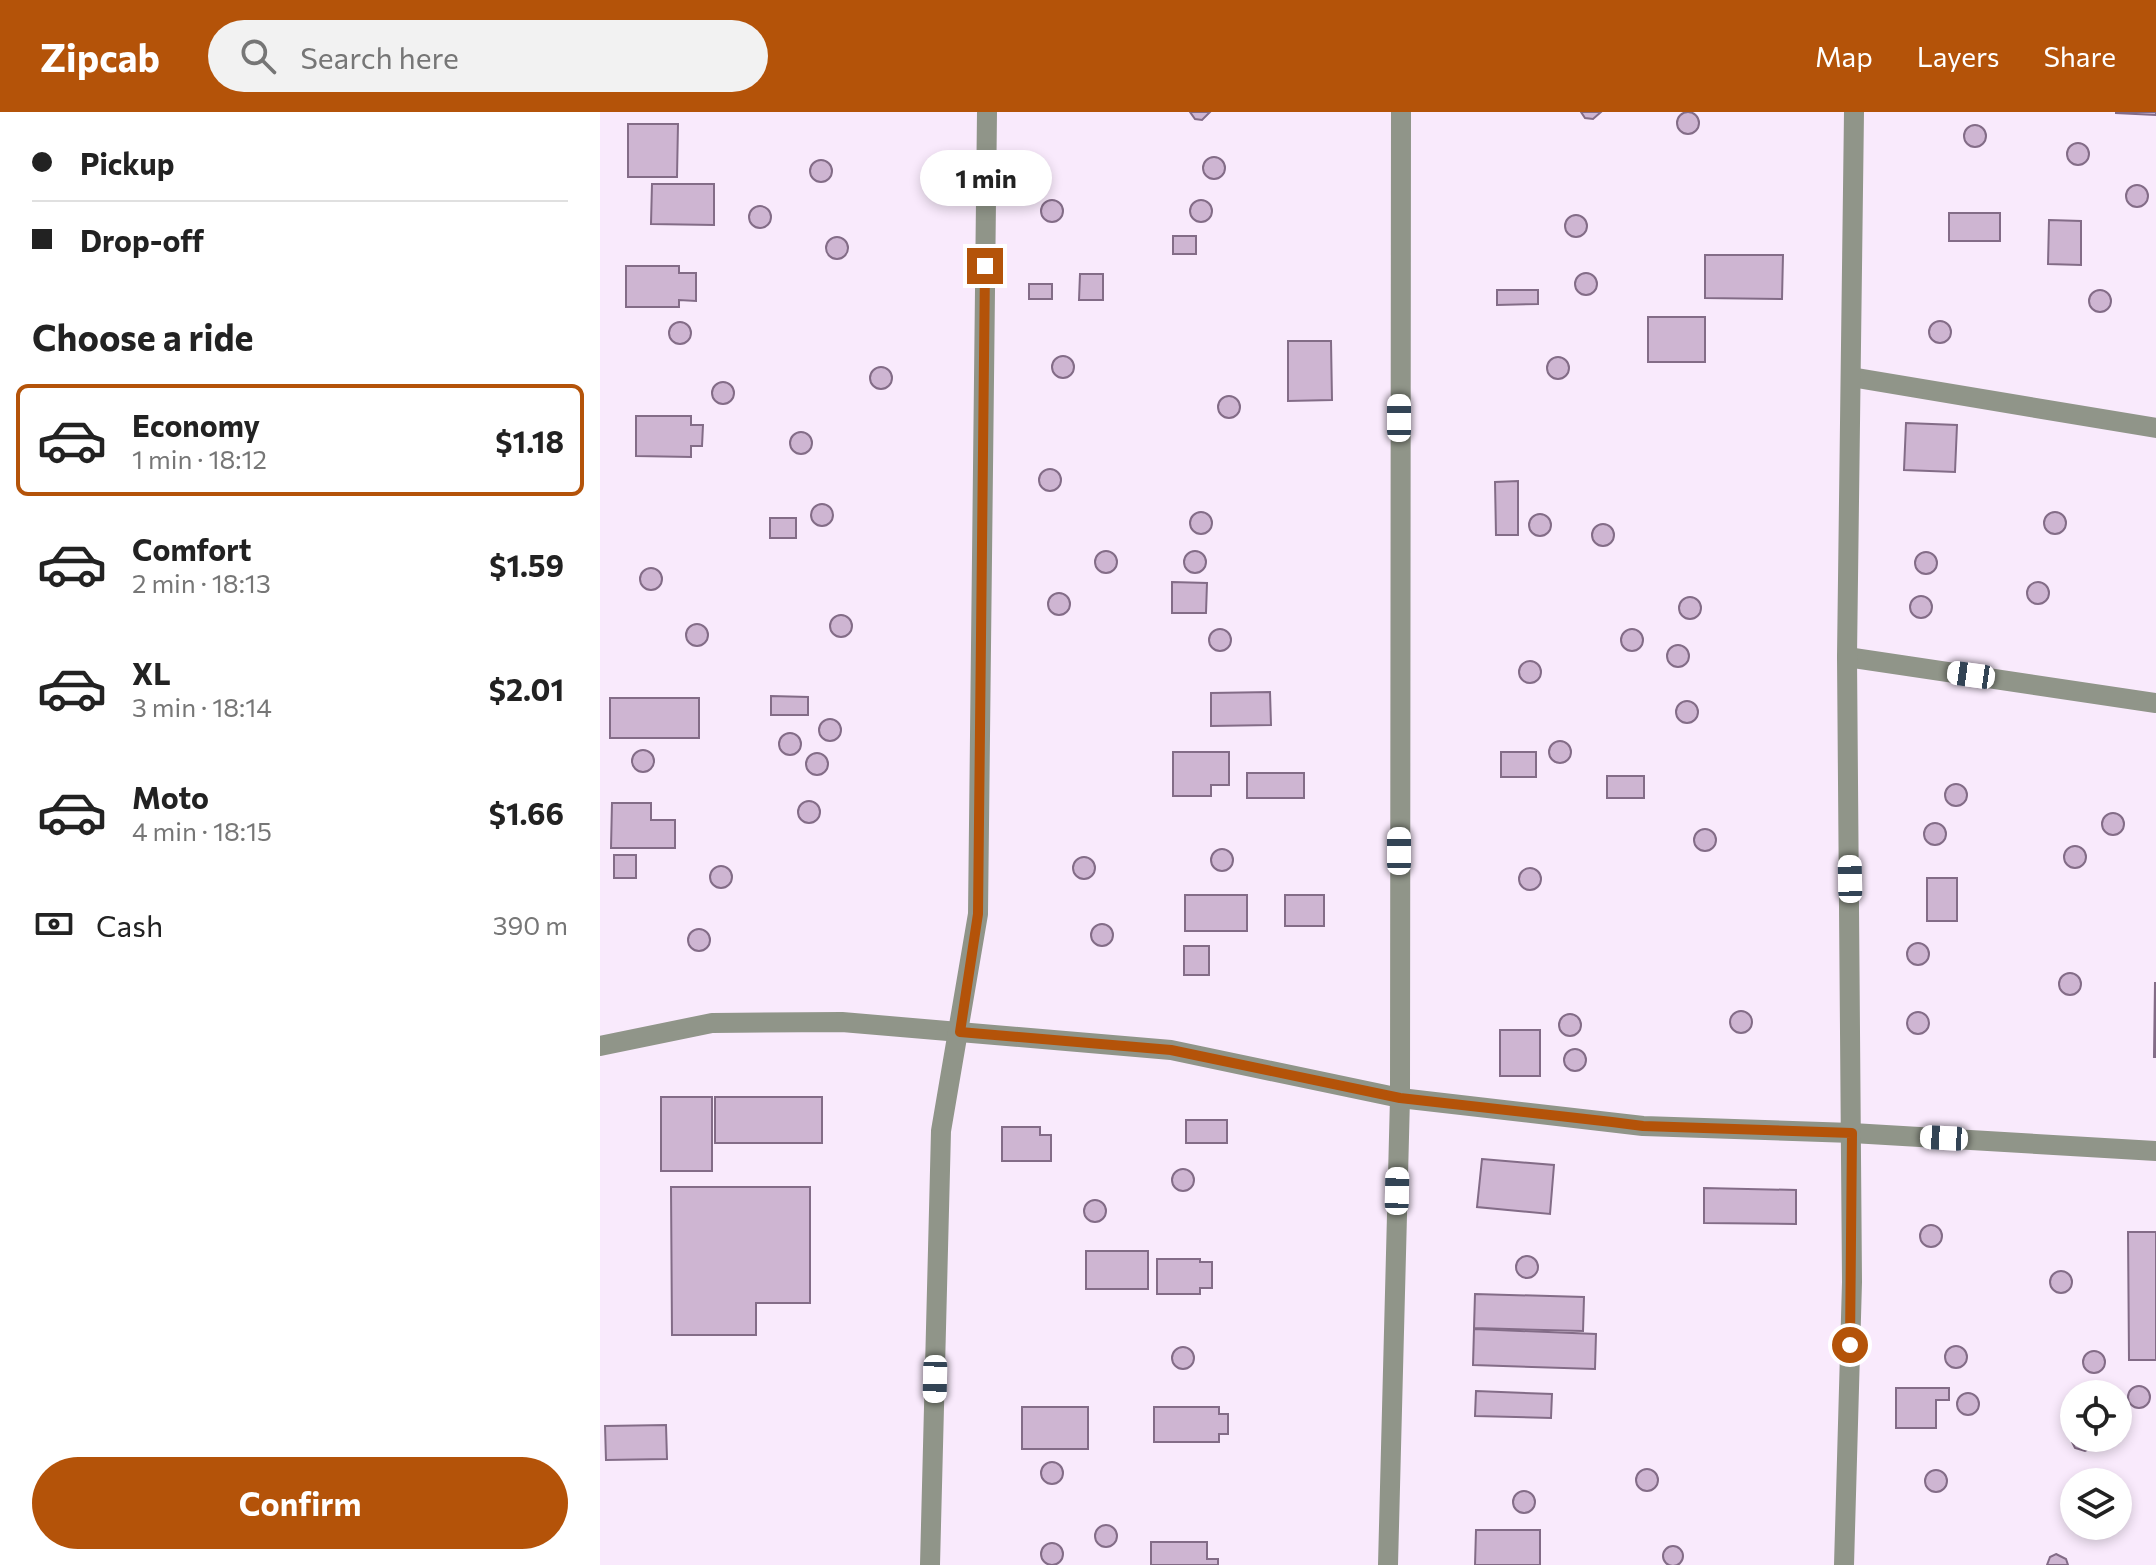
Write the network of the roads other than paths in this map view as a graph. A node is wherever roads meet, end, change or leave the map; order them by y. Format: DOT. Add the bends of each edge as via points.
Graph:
graph roads {
  1 [pos="987,112"];
  2 [pos="1401,112"];
  3 [pos="1854,112"];
  4 [pos="1851,377"];
  5 [pos="2156,428"];
  6 [pos="1847,657"];
  7 [pos="2156,703"];
  8 [pos="960,1032"];
  9 [pos="600,1046"];
  10 [pos="1400,1098"];
  11 [pos="1852,1133"];
  12 [pos="2156,1151"];
  13 [pos="930,1565"];
  14 [pos="1388,1565"];
  15 [pos="1844,1565"];
  1 -- 8 [label="street" via="978,914"];
  2 -- 10 [label="street"];
  3 -- 4 [label="street"];
  4 -- 5 [label="street"];
  4 -- 6 [label="street"];
  6 -- 7 [label="street"];
  6 -- 11 [label="street"];
  8 -- 9 [label="street" via="842,1022 712,1023"];
  8 -- 10 [label="street" via="1171,1050"];
  8 -- 13 [label="street" via="941,1131"];
  10 -- 11 [label="street" via="1643,1126"];
  10 -- 14 [label="street"];
  11 -- 12 [label="street"];
  11 -- 15 [label="street"];
}
